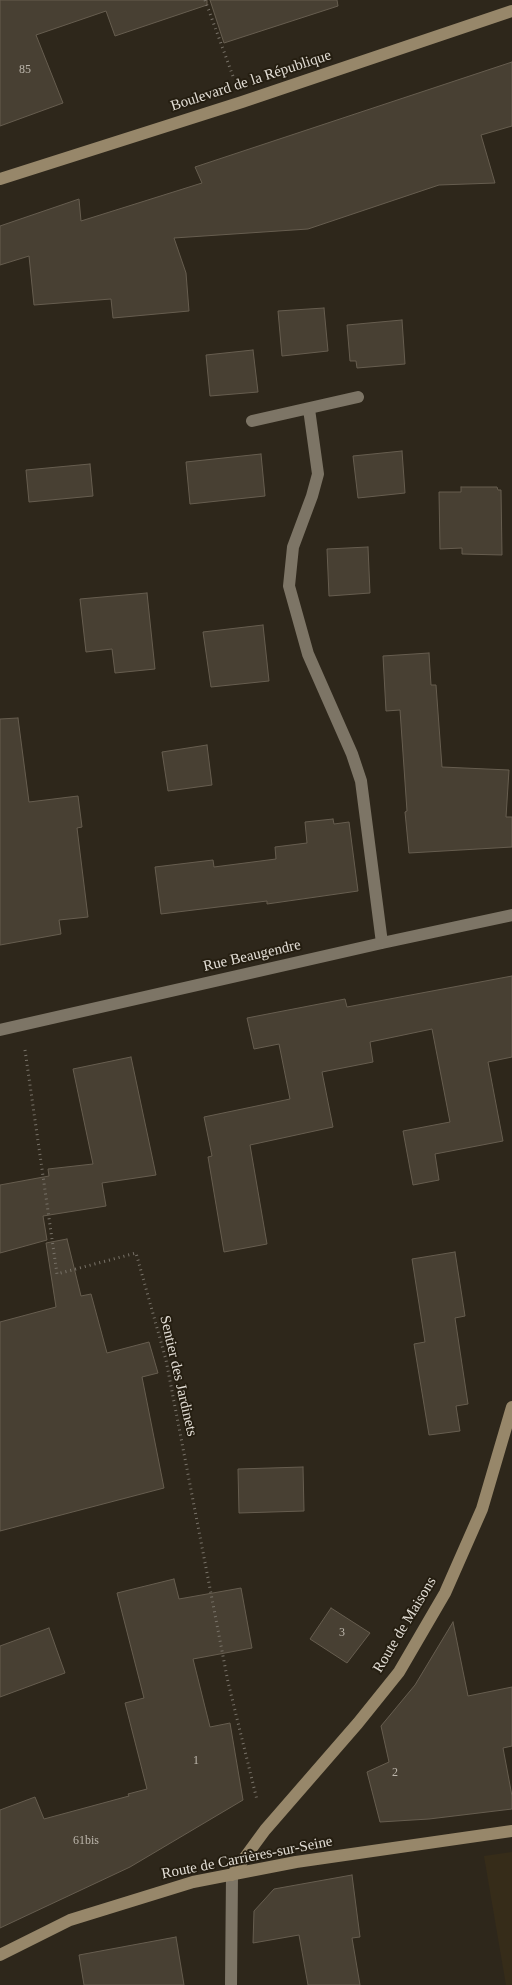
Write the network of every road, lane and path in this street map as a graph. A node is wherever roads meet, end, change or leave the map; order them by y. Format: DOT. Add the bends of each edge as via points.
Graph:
graph roads {
  1 [pos="205,0"];
  2 [pos="512,11"];
  3 [pos="242,102"];
  4 [pos="0,179"];
  5 [pos="358,397"];
  6 [pos="309,409"];
  7 [pos="252,421"];
  8 [pos="512,915"];
  9 [pos="382,942"];
  10 [pos="22,1025"];
  11 [pos="0,1030"];
  12 [pos="512,1410"];
  13 [pos="265,1830"];
  14 [pos="512,1831"];
  15 [pos="232,1875"];
  16 [pos="0,1953"];
  17 [pos="230,1985"];
  1 -- 3 [label="path"];
  2 -- 3 [label="street, Boulevard de la République"];
  3 -- 4 [label="street, Boulevard de la République"];
  5 -- 6 [label="street"];
  6 -- 7 [label="street"];
  6 -- 9 [label="street" via="318,474 293,547 289,586 308,654 361,781"];
  8 -- 9 [label="street, Rue Beaugendre"];
  9 -- 10 [label="street, Rue Beaugendre"];
  10 -- 11 [label="street, Rue Beaugendre"];
  10 -- 13 [label="path, Sentier des Jardinets" via="56,1274 136,1253 166,1360 228,1682"];
  12 -- 13 [label="street, Route de Maisons" via="482,1509 445,1593 399,1672"];
  13 -- 15 [label="street, Route de Maisons"];
  14 -- 15 [label="street, Route de Carrières-sur-Seine" via="296,1862"];
  15 -- 16 [label="street, Route de Carrières-sur-Seine" via="193,1882 70,1920"];
  15 -- 17 [label="street"];
}
